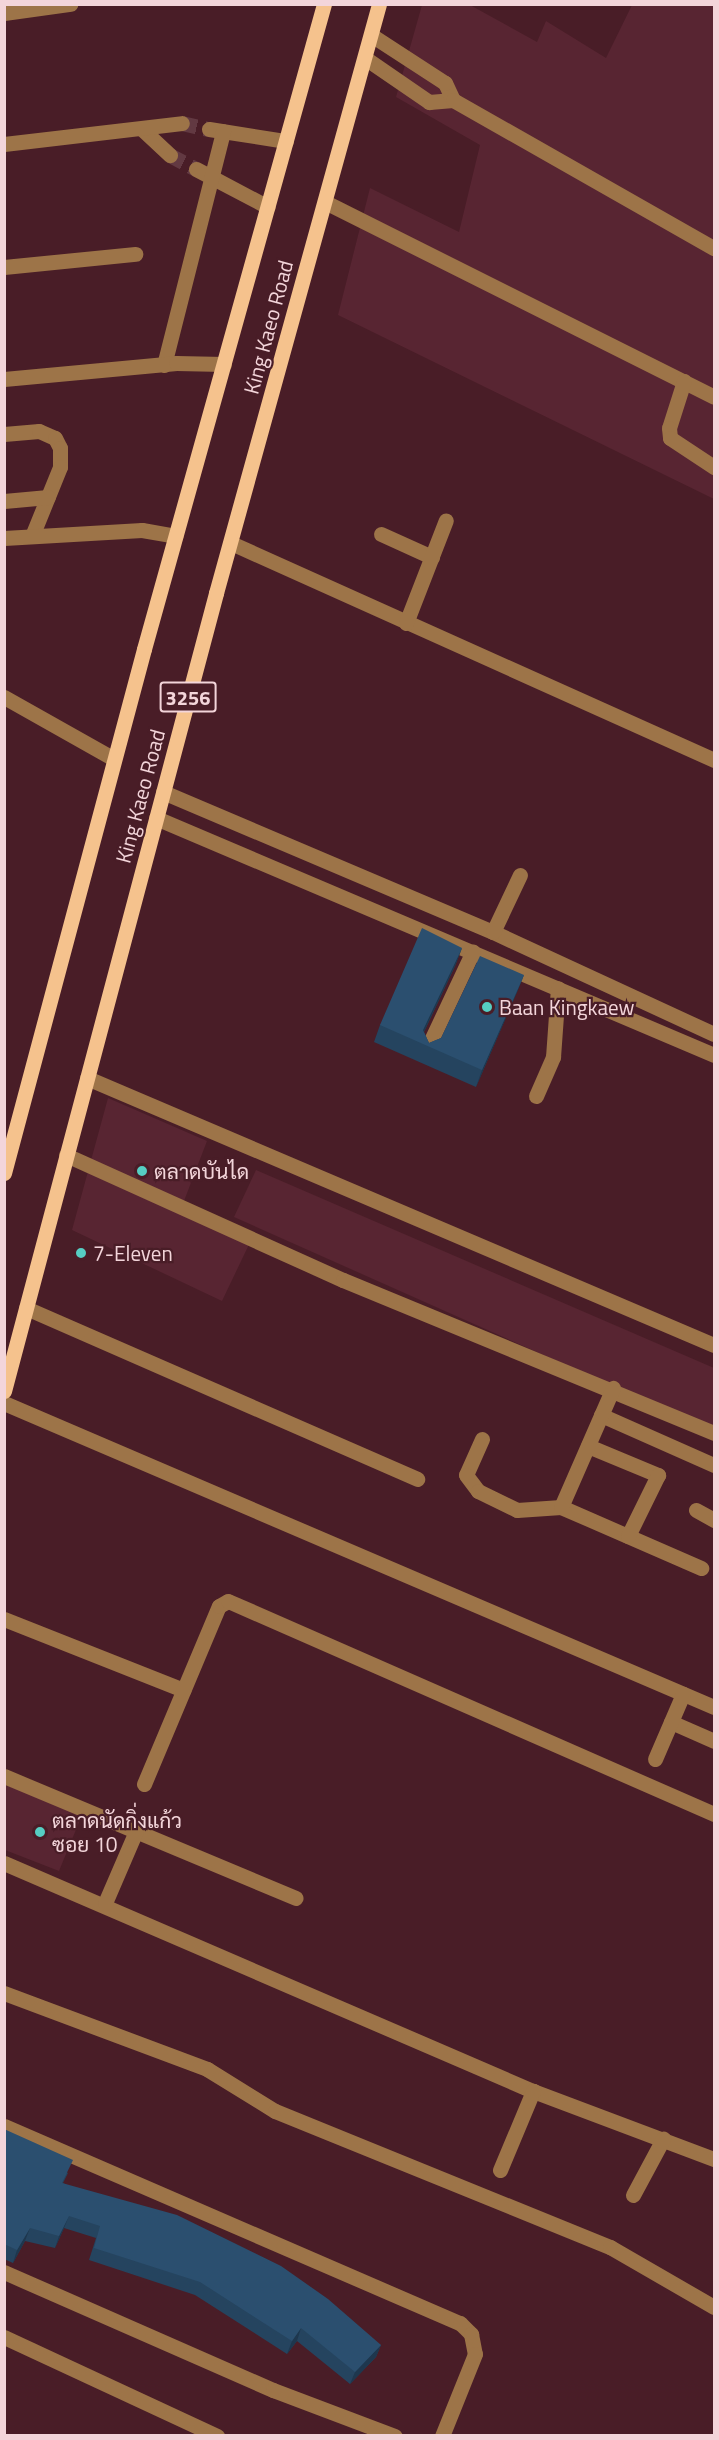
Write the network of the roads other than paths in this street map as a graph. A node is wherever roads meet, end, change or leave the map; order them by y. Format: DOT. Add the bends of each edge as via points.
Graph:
graph roads {
  1 [pos="70,4"];
  2 [pos="324,4"];
  3 [pos="379,4"];
  4 [pos="4,13"];
  5 [pos="371,35"];
  6 [pos="364,58"];
  7 [pos="453,100"];
  8 [pos="182,123"];
  9 [pos="143,130"];
  10 [pos="286,141"];
  11 [pos="4,144"];
  12 [pos="170,155"];
  13 [pos="203,172"];
  14 [pos="325,202"];
  15 [pos="268,207"];
  16 [pos="714,248"];
  17 [pos="135,254"];
  18 [pos="4,267"];
  19 [pos="164,364"];
  20 [pos="224,364"];
  21 [pos="4,379"];
  22 [pos="684,381"];
  23 [pos="714,397"];
  24 [pos="4,434"];
  25 [pos="714,467"];
  26 [pos="48,497"];
  27 [pos="4,501"];
  28 [pos="446,520"];
  29 [pos="381,534"];
  30 [pos="32,536"];
  31 [pos="175,536"];
  32 [pos="4,538"];
  33 [pos="231,543"];
  34 [pos="432,557"];
  35 [pos="406,623"];
  36 [pos="4,697"];
  37 [pos="114,759"];
  38 [pos="714,760"];
  39 [pos="163,792"];
  40 [pos="156,818"];
  41 [pos="520,875"];
  42 [pos="493,932"];
  43 [pos="472,951"];
  44 [pos="558,988"];
  45 [pos="714,1034"];
  46 [pos="426,1051"];
  47 [pos="714,1055"];
  48 [pos="87,1078"];
  49 [pos="536,1096"];
  50 [pos="9,1136"];
  51 [pos="66,1155"];
  52 [pos="4,1173"];
  53 [pos="26,1308"];
  54 [pos="714,1345"];
  55 [pos="613,1388"];
  56 [pos="4,1391"];
  57 [pos="4,1403"];
  58 [pos="601,1415"];
  59 [pos="714,1433"];
  60 [pos="482,1439"];
  61 [pos="588,1446"];
  62 [pos="714,1464"];
  63 [pos="417,1479"];
  64 [pos="561,1507"];
  65 [pos="696,1510"];
  66 [pos="714,1520"];
  67 [pos="628,1536"];
  68 [pos="701,1568"];
  69 [pos="4,1619"];
  70 [pos="183,1690"];
  71 [pos="683,1694"];
  72 [pos="714,1707"];
  73 [pos="671,1722"];
  74 [pos="714,1741"];
  75 [pos="655,1760"];
  76 [pos="4,1776"];
  77 [pos="144,1784"];
  78 [pos="714,1814"];
  79 [pos="136,1830"];
  80 [pos="4,1863"];
  81 [pos="296,1898"];
  82 [pos="105,1903"];
  83 [pos="4,1992"];
  84 [pos="533,2091"];
  85 [pos="4,2126"];
  86 [pos="663,2139"];
  87 [pos="714,2159"];
  88 [pos="500,2170"];
  89 [pos="633,2196"];
  90 [pos="4,2272"];
  91 [pos="714,2307"];
  92 [pos="4,2337"];
  93 [pos="218,2436"];
  94 [pos="395,2436"];
  95 [pos="442,2436"];
  1 -- 4 [label="street"];
  2 -- 10 [label="main road, King Kaeo Road / 3256"];
  3 -- 5 [label="main road, King Kaeo Road / 3256"];
  5 -- 6 [label="main road, King Kaeo Road / 3256"];
  5 -- 7 [label="street" via="445,83"];
  6 -- 7 [label="street" via="429,102"];
  6 -- 14 [label="main road, King Kaeo Road / 3256"];
  7 -- 16 [label="street"];
  8 -- 9 [label="street" via="170,122"];
  9 -- 11 [label="street"];
  9 -- 12 [label="street"];
  10 -- 13 [label="street" via="216,130"];
  10 -- 15 [label="main road, King Kaeo Road / 3256"];
  13 -- 15 [label="street"];
  13 -- 19 [label="street"];
  14 -- 22 [label="street"];
  14 -- 33 [label="main road, King Kaeo Road / 3256"];
  15 -- 20 [label="main road, King Kaeo Road / 3256"];
  17 -- 18 [label="street"];
  19 -- 20 [label="street"];
  19 -- 21 [label="street"];
  20 -- 31 [label="main road, King Kaeo Road / 3256"];
  22 -- 23 [label="street"];
  22 -- 25 [label="street" via="669,428 670,438"];
  24 -- 26 [label="street" via="39,431 56,438 60,467"];
  26 -- 27 [label="street"];
  26 -- 30 [label="street"];
  28 -- 34 [label="street"];
  29 -- 34 [label="street"];
  30 -- 31 [label="street" via="142,530"];
  30 -- 32 [label="street"];
  31 -- 37 [label="main road, King Kaeo Road / 3256"];
  33 -- 35 [label="street"];
  33 -- 39 [label="main road, King Kaeo Road / 3256"];
  34 -- 35 [label="street"];
  35 -- 38 [label="street"];
  36 -- 37 [label="street"];
  37 -- 50 [label="main road, King Kaeo Road / 3256"];
  39 -- 40 [label="main road, King Kaeo Road / 3256"];
  39 -- 42 [label="street"];
  40 -- 43 [label="street"];
  40 -- 48 [label="main road, King Kaeo Road / 3256"];
  41 -- 42 [label="street"];
  42 -- 45 [label="street"];
  43 -- 44 [label="street"];
  43 -- 46 [label="street"];
  44 -- 47 [label="street"];
  44 -- 49 [label="street" via="553,1057"];
  48 -- 51 [label="main road, King Kaeo Road / 3256"];
  48 -- 54 [label="street"];
  50 -- 52 [label="main road, King Kaeo Road / 3256"];
  51 -- 53 [label="main road, King Kaeo Road / 3256"];
  51 -- 55 [label="street" via="343,1280"];
  53 -- 56 [label="main road, King Kaeo Road / 3256"];
  53 -- 63 [label="street"];
  55 -- 58 [label="street"];
  55 -- 59 [label="street"];
  57 -- 71 [label="street"];
  58 -- 61 [label="street"];
  58 -- 62 [label="street"];
  60 -- 64 [label="street" via="466,1475 478,1491 517,1510"];
  61 -- 64 [label="street"];
  61 -- 67 [label="street" via="658,1475"];
  64 -- 67 [label="street"];
  65 -- 66 [label="street"];
  67 -- 68 [label="street"];
  69 -- 70 [label="street"];
  70 -- 77 [label="street"];
  70 -- 78 [label="street" via="219,1606 228,1601"];
  71 -- 72 [label="street"];
  71 -- 73 [label="street"];
  73 -- 74 [label="street"];
  73 -- 75 [label="street"];
  76 -- 79 [label="street"];
  79 -- 81 [label="street"];
  79 -- 82 [label="street"];
  80 -- 82 [label="street"];
  82 -- 84 [label="street"];
  83 -- 91 [label="street" via="207,2069 275,2111 610,2247"];
  84 -- 86 [label="street"];
  84 -- 88 [label="street"];
  85 -- 95 [label="street" via="460,2323 471,2334 475,2354"];
  86 -- 87 [label="street"];
  86 -- 89 [label="street"];
  90 -- 94 [label="street" via="273,2390"];
  92 -- 93 [label="street"];
}
